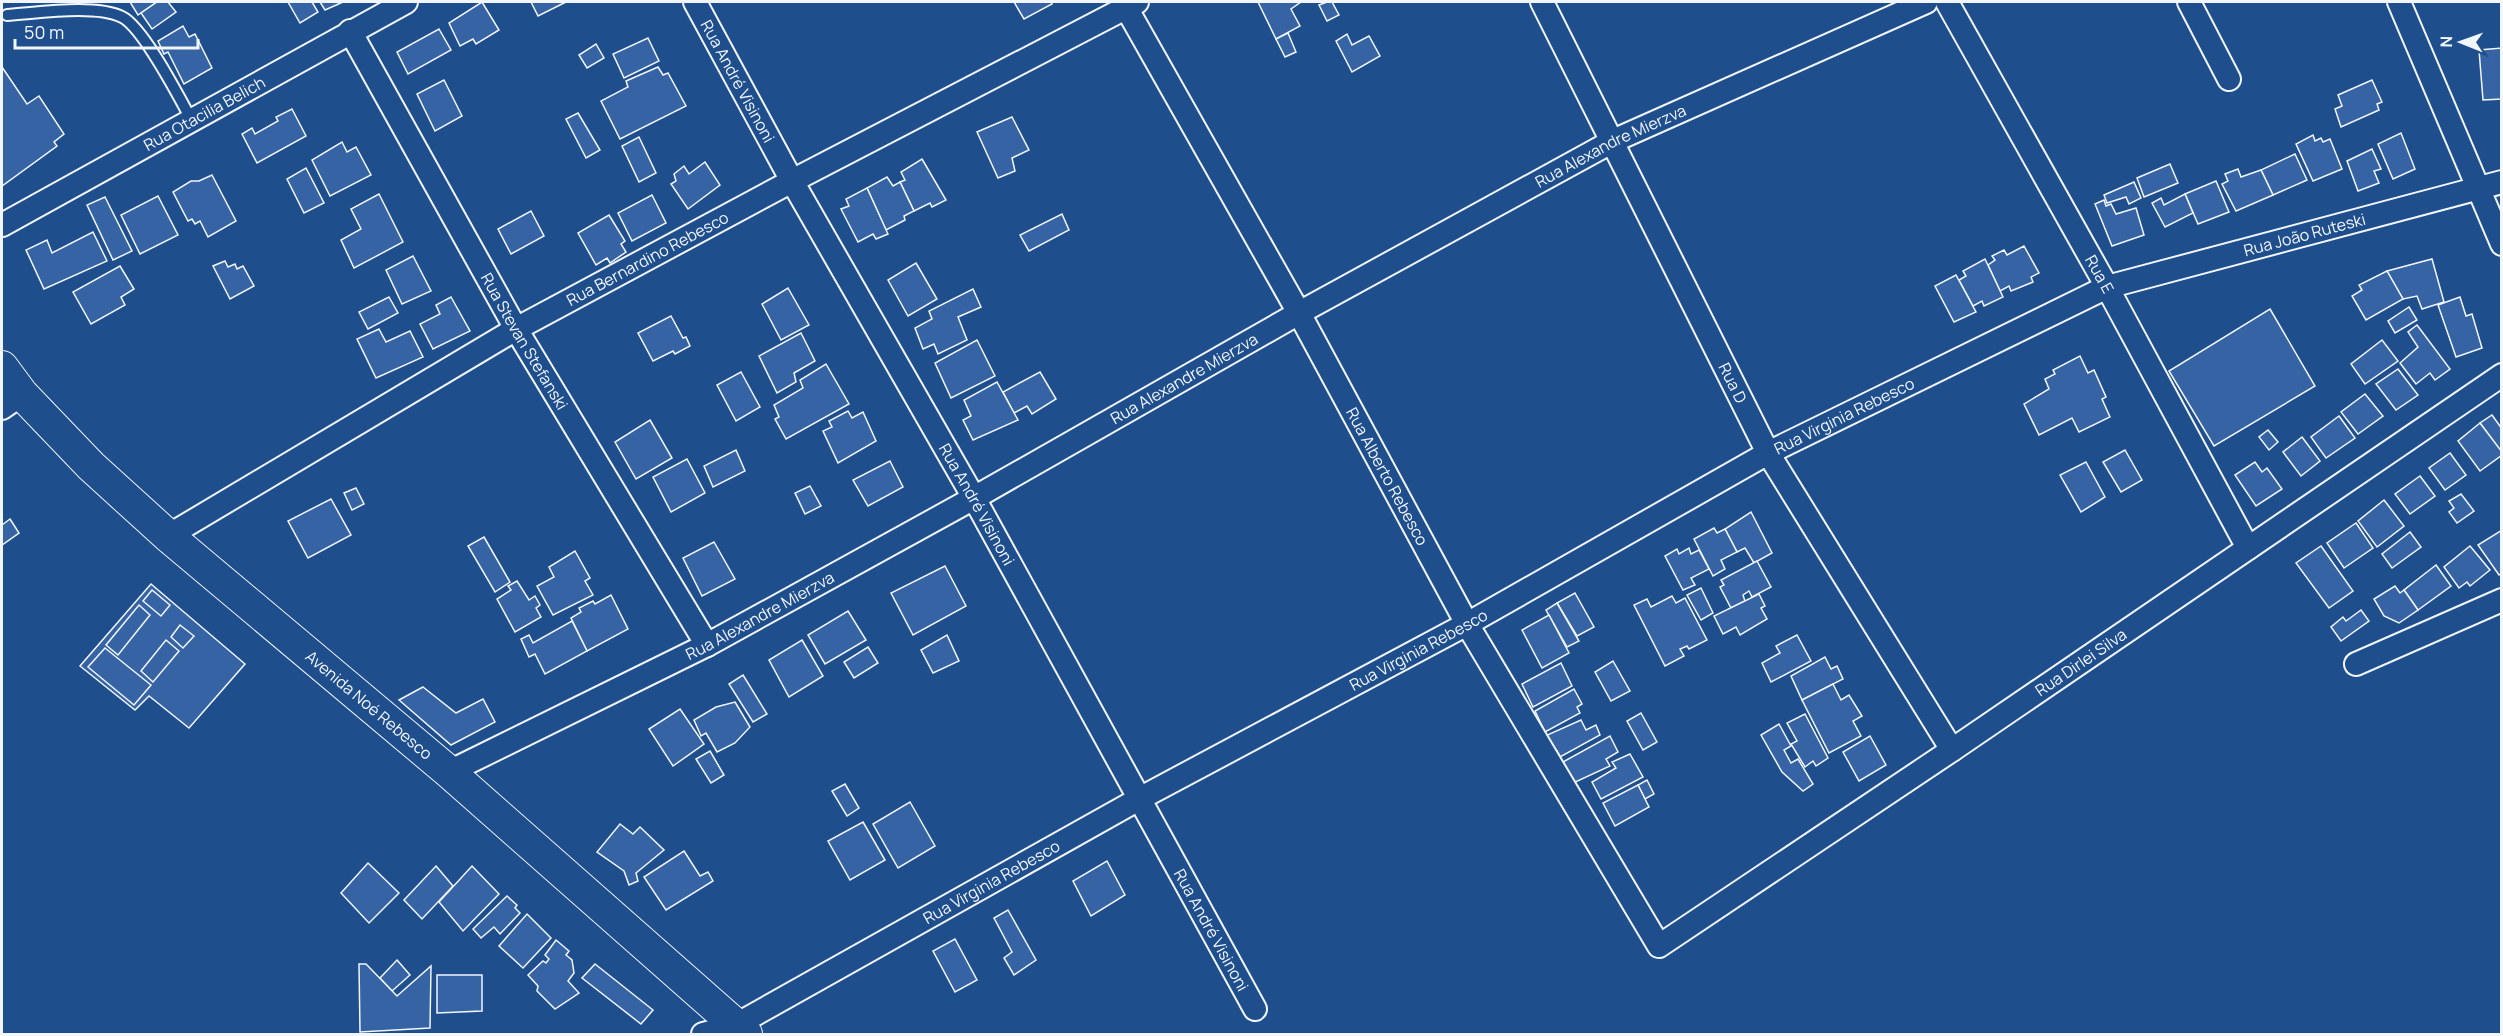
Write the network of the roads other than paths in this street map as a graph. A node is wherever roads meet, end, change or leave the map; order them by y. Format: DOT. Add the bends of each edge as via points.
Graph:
graph roads {
  1 [pos="406,2"];
  2 [pos="695,2"];
  3 [pos="1542,2"];
  4 [pos="1926,2"];
  5 [pos="1947,2"];
  6 [pos="2189,2"];
  7 [pos="2399,2"];
  8 [pos="1129,3"];
  9 [pos="8,15"];
  10 [pos="350,32"];
  11 [pos="2229,79"];
  12 [pos="192,119"];
  13 [pos="1613,141"];
  14 [pos="792,181"];
  15 [pos="2502,182"];
  16 [pos="2479,190"];
  17 [pos="2,225"];
  18 [pos="2502,244"];
  19 [pos="2107,287"];
  20 [pos="1299,313"];
  21 [pos="516,329"];
  22 [pos="2,367"];
  23 [pos="2502,375"];
  24 [pos="12,401"];
  25 [pos="1768,453"];
  26 [pos="974,498"];
  27 [pos="168,536"];
  28 [pos="2248,548"];
  29 [pos="2502,600"];
  30 [pos="1467,624"];
  31 [pos="707,645"];
  32 [pos="2356,664"];
  33 [pos="1952,750"];
  34 [pos="449,772"];
  35 [pos="1139,799"];
  36 [pos="1659,946"];
  37 [pos="1255,1009"];
  38 [pos="741,1030"];
  39 [pos="703,1035"];
  1 -- 10 [label="street, Rua Otacilia Belich"];
  2 -- 14 [label="street, Rua André Visinoni"];
  3 -- 13 [label="street, Rua D"];
  4 -- 13 [label="street, Rua Alexandre Mierzva"];
  5 -- 19 [label="street, Rua E"];
  6 -- 11 [label="street"];
  7 -- 16 [label="street"];
  8 -- 14 [label="street, Rua Bernardino Rebesco"];
  8 -- 20 [label="street, Rua Alberto Rebesco"];
  9 -- 12 [label="lane" via="90,10 123,17 146,41"];
  10 -- 12 [label="street, Rua Otacilia Belich"];
  10 -- 21 [label="street, Rua Stevan Stefanski"];
  12 -- 17 [label="street, Rua Otacilia Belich"];
  13 -- 20 [label="street, Rua Alexandre Mierzva"];
  13 -- 25 [label="street, Rua D"];
  14 -- 21 [label="street, Rua Bernardino Rebesco"];
  14 -- 26 [label="street, Rua André Visinoni"];
  15 -- 16 [label="street, Rua João Ruteski"];
  16 -- 18 [label="street"];
  16 -- 19 [label="street, Rua João Ruteski"];
  19 -- 25 [label="street, Rua Virginia Rebesco"];
  19 -- 28 [label="street, Rua E"];
  20 -- 26 [label="street, Rua Alexandre Mierzva"];
  20 -- 30 [label="street, Rua Alberto Rebesco"];
  21 -- 27 [label="street, Rua Bernardino Rebesco"];
  21 -- 31 [label="street, Rua Stevan Stefanski"];
  22 -- 24 [label="main road, Avenida Noé Rebesco"];
  23 -- 28 [label="street, Rua Dirlei Silva"];
  24 -- 27 [label="main road, Avenida Noé Rebesco" via="92,466"];
  25 -- 30 [label="street, Rua Virginia Rebesco"];
  25 -- 33 [label="street, Rua D"];
  26 -- 31 [label="street, Rua Alexandre Mierzva"];
  26 -- 35 [label="street, Rua André Visinoni"];
  27 -- 34 [label="main road, Avenida Noé Rebesco"];
  28 -- 33 [label="street, Rua Dirlei Silva"];
  29 -- 32 [label="street"];
  30 -- 35 [label="street, Rua Virginia Rebesco"];
  30 -- 36 [label="street, Rua Alberto Rebesco"];
  31 -- 34 [label="street, Rua Alexandre Mierzva"];
  33 -- 36 [label="street, Rua Dirlei Silva"];
  34 -- 38 [label="main road, Avenida Noé Rebesco"];
  35 -- 37 [label="street, Rua André Visinoni"];
  35 -- 38 [label="street, Rua Virginia Rebesco"];
  38 -- 39 [label="street, Rua Virginia Rebesco"];
}
